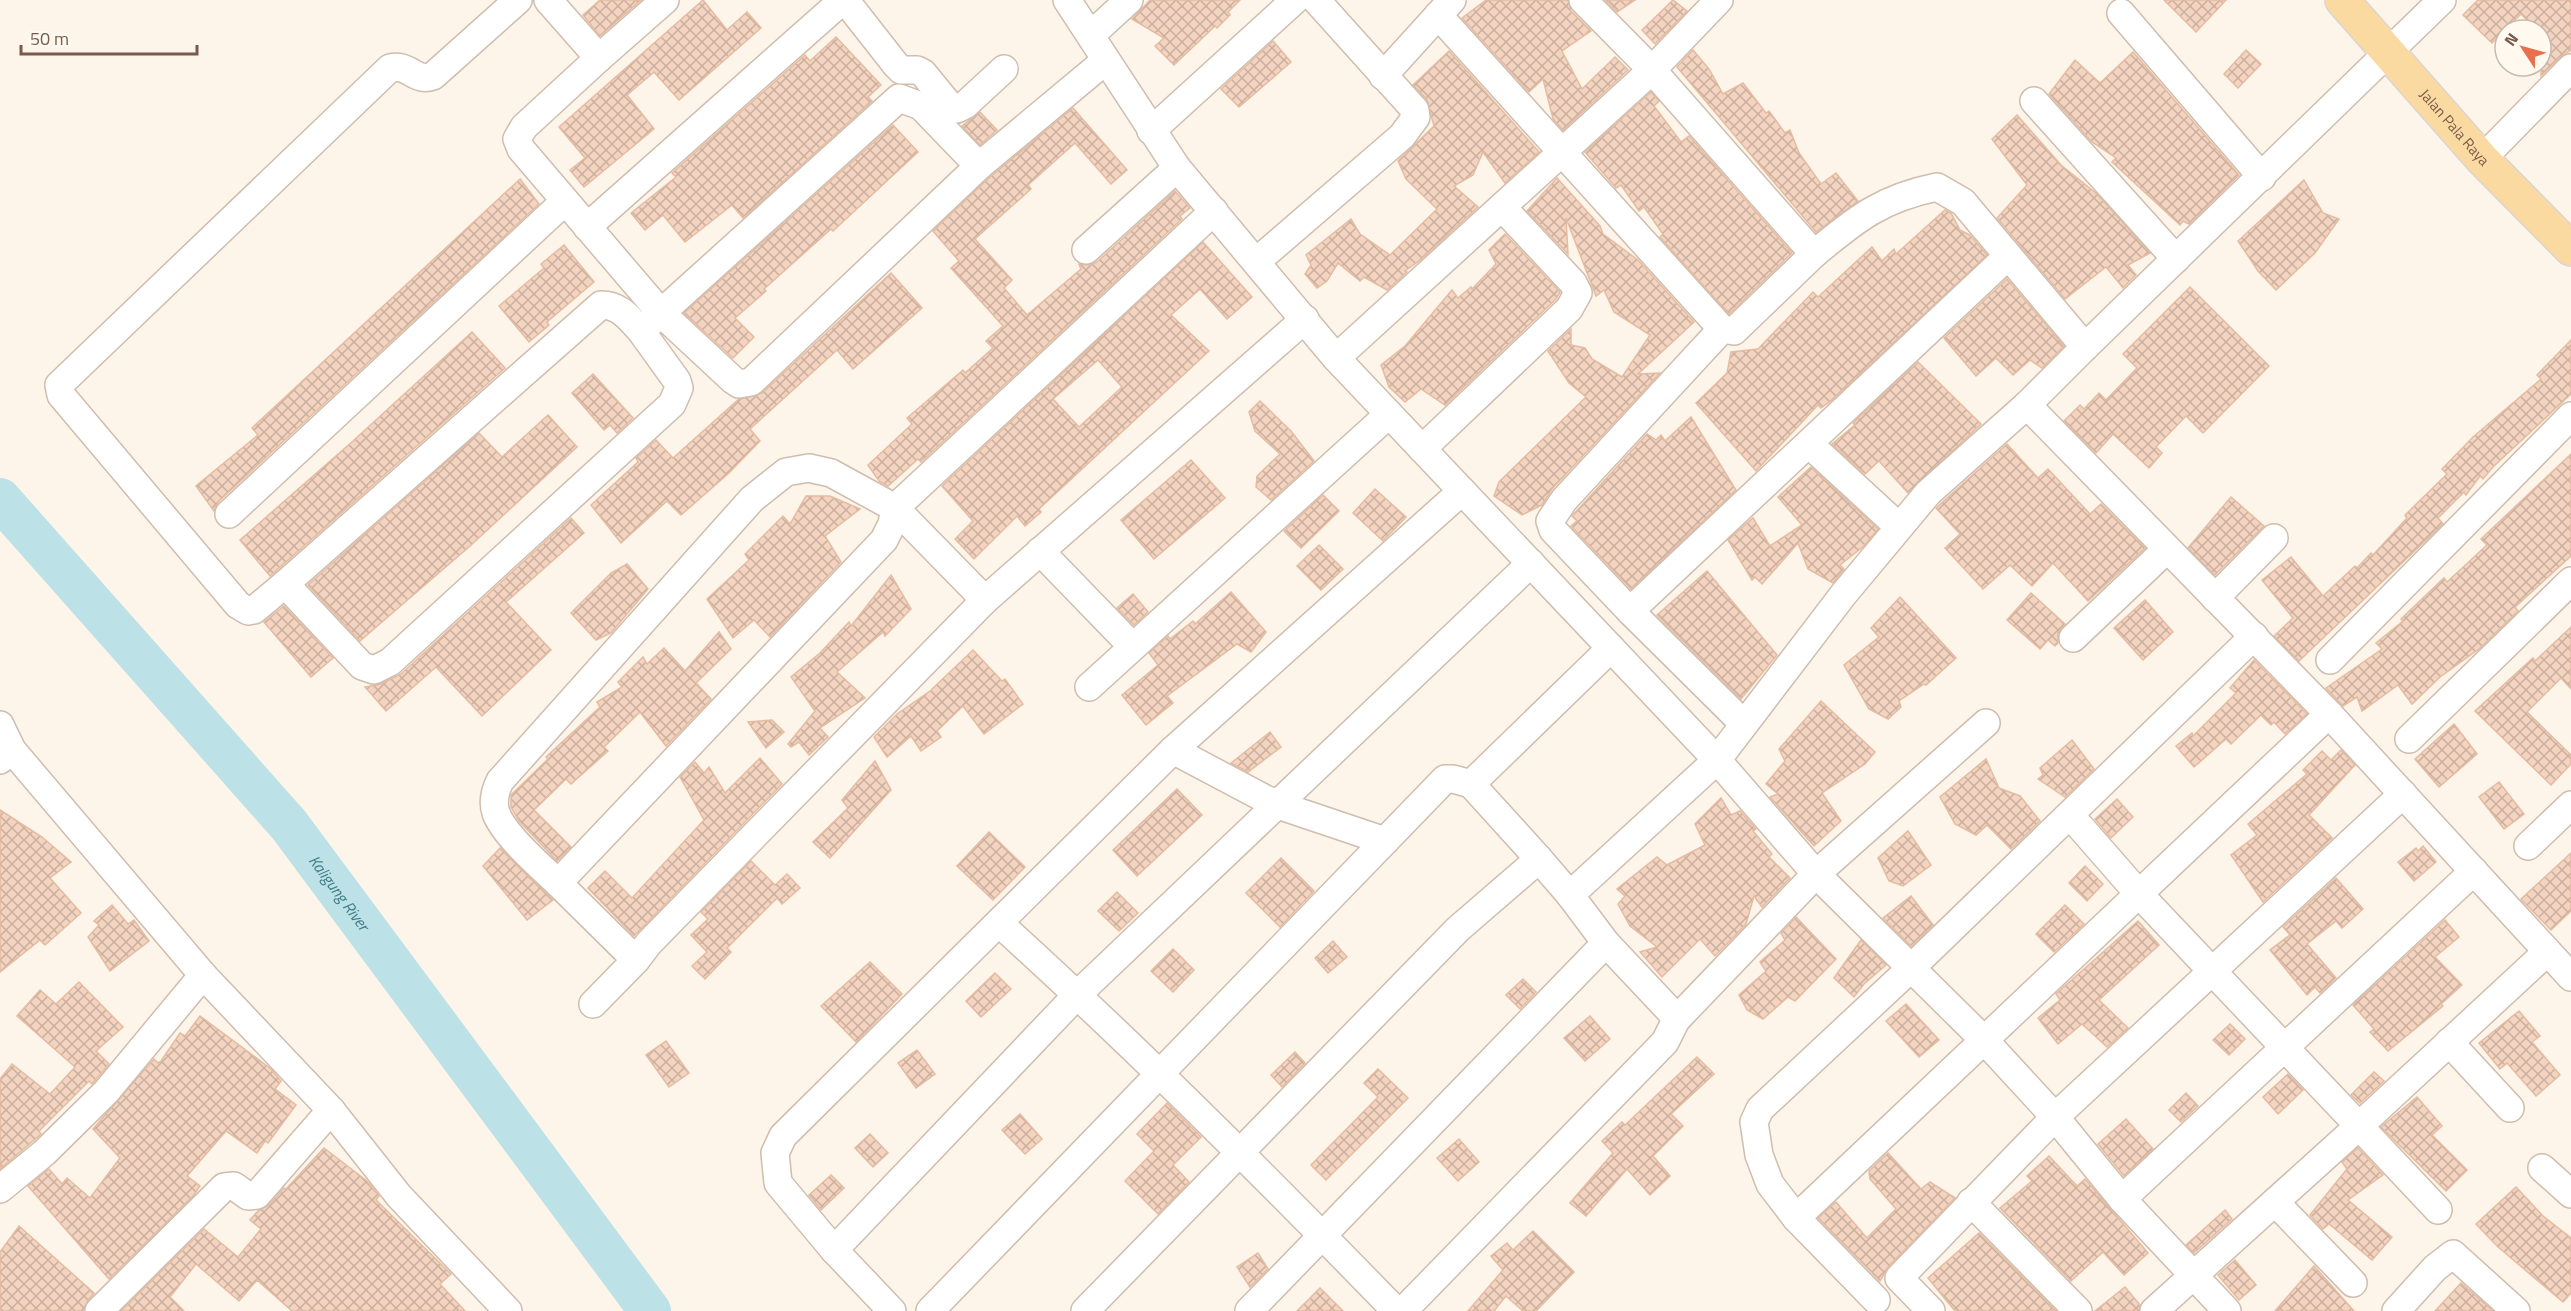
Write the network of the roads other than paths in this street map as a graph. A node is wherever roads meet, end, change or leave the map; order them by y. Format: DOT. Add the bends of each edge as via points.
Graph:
graph roads {
  1 [pos="519,0"];
  2 [pos="548,0"];
  3 [pos="665,0"];
  4 [pos="844,0"];
  5 [pos="1066,0"];
  6 [pos="1129,0"];
  7 [pos="1295,0"];
  8 [pos="1316,0"];
  9 [pos="1582,0"];
  10 [pos="1719,0"];
  11 [pos="2342,0"];
  12 [pos="2442,0"];
  13 [pos="1445,8"];
  14 [pos="2121,13"];
  15 [pos="1092,35"];
  16 [pos="2389,53"];
  17 [pos="599,58"];
  18 [pos="1105,61"];
  19 [pos="2571,68"];
  20 [pos="1004,69"];
  21 [pos="1652,70"];
  22 [pos="908,71"];
  23 [pos="1383,75"];
  24 [pos="2034,101"];
  25 [pos="921,106"];
  26 [pos="1151,131"];
  27 [pos="1561,153"];
  28 [pos="2482,159"];
  29 [pos="979,166"];
  30 [pos="1178,168"];
  31 [pos="2262,177"];
  32 [pos="564,202"];
  33 [pos="1502,207"];
  34 [pos="1214,211"];
  35 [pos="586,227"];
  36 [pos="2571,249"];
  37 [pos="1086,250"];
  38 [pos="1814,254"];
  39 [pos="2008,256"];
  40 [pos="2176,259"];
  41 [pos="1257,261"];
  42 [pos="661,313"];
  43 [pos="1305,319"];
  44 [pos="1722,329"];
  45 [pos="641,332"];
  46 [pos="2085,347"];
  47 [pos="1336,358"];
  48 [pos="2026,405"];
  49 [pos="1389,414"];
  50 [pos="2571,416"];
  51 [pos="1809,444"];
  52 [pos="1422,449"];
  53 [pos="1462,491"];
  54 [pos="895,508"];
  55 [pos="229,514"];
  56 [pos="1899,527"];
  57 [pos="2274,538"];
  58 [pos="2167,549"];
  59 [pos="1041,551"];
  60 [pos="1531,563"];
  61 [pos="2571,581"];
  62 [pos="285,584"];
  63 [pos="2216,598"];
  64 [pos="985,600"];
  65 [pos="1630,611"];
  66 [pos="2254,636"];
  67 [pos="2073,638"];
  68 [pos="1132,646"];
  69 [pos="1611,648"];
  70 [pos="2330,660"];
  71 [pos="1089,687"];
  72 [pos="2329,714"];
  73 [pos="1986,723"];
  74 [pos="1744,724"];
  75 [pos="0,725"];
  76 [pos="2409,739"];
  77 [pos="1173,750"];
  78 [pos="6,755"];
  79 [pos="1717,760"];
  80 [pos="1471,784"];
  81 [pos="2403,794"];
  82 [pos="1275,804"];
  83 [pos="2571,805"];
  84 [pos="2070,815"];
  85 [pos="1385,841"];
  86 [pos="2528,846"];
  87 [pos="1539,859"];
  88 [pos="2474,871"];
  89 [pos="1816,874"];
  90 [pos="558,883"];
  91 [pos="2139,894"];
  92 [pos="1570,896"];
  93 [pos="999,923"];
  94 [pos="1606,943"];
  95 [pos="2547,952"];
  96 [pos="636,960"];
  97 [pos="1910,969"];
  98 [pos="2212,971"];
  99 [pos="203,975"];
  100 [pos="2571,977"];
  101 [pos="1078,994"];
  102 [pos="593,1004"];
  103 [pos="1676,1020"];
  104 [pos="1985,1041"];
  105 [pos="2449,1042"];
  106 [pos="2283,1046"];
  107 [pos="1160,1074"];
  108 [pos="2510,1108"];
  109 [pos="331,1110"];
  110 [pos="2055,1117"];
  111 [pos="2359,1126"];
  112 [pos="1240,1151"];
  113 [pos="2542,1168"];
  114 [pos="0,1189"];
  115 [pos="2571,1194"];
  116 [pos="2122,1199"];
  117 [pos="1971,1202"];
  118 [pos="2275,1202"];
  119 [pos="2438,1210"];
  120 [pos="1796,1218"];
  121 [pos="1322,1235"];
  122 [pos="834,1250"];
  123 [pos="2194,1275"];
  124 [pos="1899,1278"];
  125 [pos="2353,1283"];
  126 [pos="494,1306"];
  127 [pos="1873,1306"];
  128 [pos="99,1311"];
  129 [pos="892,1311"];
  130 [pos="930,1311"];
  131 [pos="1085,1311"];
  132 [pos="1249,1311"];
  133 [pos="1396,1311"];
  134 [pos="1403,1311"];
  135 [pos="1931,1311"];
  136 [pos="2078,1311"];
  137 [pos="2154,1311"];
  138 [pos="2227,1311"];
  139 [pos="2396,1311"];
  140 [pos="2516,1311"];
  1 -- 62 [label="street" via="433,76 418,77 399,65 390,68 59,385 61,395 238,604 248,611 254,610"];
  2 -- 17 [label="street"];
  3 -- 17 [label="street"];
  4 -- 22 [label="street" via="896,65"];
  4 -- 35 [label="street"];
  5 -- 15 [label="street"];
  6 -- 15 [label="street"];
  7 -- 26 [label="street"];
  8 -- 23 [label="street"];
  9 -- 21 [label="street"];
  10 -- 21 [label="street"];
  11 -- 16 [label="main road, Jalan Pala Raya"];
  12 -- 16 [label="street"];
  13 -- 23 [label="street"];
  13 -- 27 [label="street"];
  14 -- 31 [label="street"];
  15 -- 18 [label="street"];
  16 -- 28 [label="main road, Jalan Pala Raya"];
  16 -- 31 [label="street"];
  17 -- 32 [label="street" via="524,127 518,139 521,149"];
  18 -- 26 [label="street"];
  18 -- 29 [label="street"];
  19 -- 28 [label="street"];
  20 -- 22 [label="street" via="957,109 922,73"];
  21 -- 27 [label="street"];
  21 -- 38 [label="street"];
  22 -- 25 [label="street"];
  23 -- 41 [label="street" via="1415,110 1416,117 1402,136"];
  24 -- 40 [label="street"];
  25 -- 29 [label="street"];
  25 -- 42 [label="street" via="899,98 886,108"];
  26 -- 30 [label="street"];
  27 -- 33 [label="street"];
  27 -- 44 [label="street"];
  28 -- 36 [label="main road, Jalan Pala Raya"];
  29 -- 42 [label="street" via="751,382 733,381"];
  30 -- 34 [label="street"];
  30 -- 37 [label="street"];
  31 -- 40 [label="street"];
  32 -- 35 [label="street"];
  32 -- 55 [label="street"];
  33 -- 47 [label="street"];
  33 -- 52 [label="street" via="1578,293 1569,309"];
  34 -- 41 [label="street"];
  34 -- 54 [label="street"];
  35 -- 42 [label="street"];
  38 -- 39 [label="street" via="1860,216 1892,200 1936,187 1963,202"];
  38 -- 44 [label="street" via="1734,331"];
  39 -- 46 [label="street"];
  39 -- 51 [label="street"];
  40 -- 46 [label="street"];
  41 -- 43 [label="street"];
  42 -- 45 [label="street"];
  43 -- 47 [label="street"];
  43 -- 59 [label="street"];
  44 -- 65 [label="street" via="1564,500 1550,521 1553,530"];
  45 -- 62 [label="street" via="621,311 601,305"];
  45 -- 62 [label="street" via="677,381 679,388 672,404 390,662 374,670 362,666"];
  46 -- 48 [label="street"];
  47 -- 49 [label="street"];
  48 -- 56 [label="street" via="1928,493"];
  48 -- 58 [label="street"];
  49 -- 52 [label="street"];
  49 -- 68 [label="street"];
  50 -- 70 [label="street"];
  51 -- 56 [label="street"];
  51 -- 65 [label="street"];
  52 -- 53 [label="street"];
  53 -- 60 [label="street"];
  53 -- 77 [label="street"];
  54 -- 64 [label="street"];
  54 -- 90 [label="street" via="884,540"];
  54 -- 90 [label="street" via="831,473 809,468 786,472 752,499 585,684 500,781 495,792 496,814 527,854"];
  56 -- 74 [label="street"];
  57 -- 63 [label="street"];
  58 -- 63 [label="street"];
  58 -- 67 [label="street"];
  59 -- 64 [label="street"];
  59 -- 68 [label="street"];
  60 -- 69 [label="street"];
  60 -- 82 [label="street"];
  61 -- 76 [label="street"];
  63 -- 66 [label="street"];
  64 -- 96 [label="street"];
  65 -- 74 [label="street"];
  66 -- 72 [label="street"];
  66 -- 84 [label="street"];
  68 -- 71 [label="street"];
  69 -- 79 [label="street"];
  69 -- 80 [label="street"];
  72 -- 81 [label="street"];
  72 -- 91 [label="street"];
  73 -- 89 [label="street"];
  74 -- 79 [label="street"];
  75 -- 78 [label="street"];
  77 -- 82 [label="street"];
  77 -- 93 [label="street"];
  78 -- 99 [label="street"];
  79 -- 89 [label="street"];
  79 -- 92 [label="street"];
  80 -- 85 [label="street" via="1445,779"];
  80 -- 87 [label="street"];
  81 -- 88 [label="street"];
  81 -- 98 [label="street"];
  82 -- 85 [label="street"];
  82 -- 101 [label="street"];
  83 -- 86 [label="street"];
  84 -- 91 [label="street"];
  84 -- 97 [label="street"];
  85 -- 107 [label="street"];
  87 -- 92 [label="street"];
  87 -- 112 [label="street" via="1458,929"];
  88 -- 95 [label="street"];
  88 -- 106 [label="street"];
  89 -- 97 [label="street"];
  89 -- 103 [label="street"];
  90 -- 96 [label="street"];
  91 -- 98 [label="street"];
  91 -- 104 [label="street"];
  92 -- 94 [label="street"];
  93 -- 101 [label="street"];
  93 -- 122 [label="street" via="783,1136 775,1153 778,1183"];
  94 -- 103 [label="street"];
  94 -- 121 [label="street"];
  95 -- 100 [label="street"];
  95 -- 105 [label="street"];
  96 -- 102 [label="street"];
  97 -- 104 [label="street"];
  97 -- 120 [label="street" via="1756,1115 1759,1155 1770,1184"];
  98 -- 106 [label="street"];
  98 -- 110 [label="street"];
  99 -- 109 [label="street"];
  99 -- 114 [label="street" via="106,1092 44,1153"];
  101 -- 107 [label="street"];
  101 -- 122 [label="street"];
  103 -- 134 [label="street" via="1665,1042"];
  104 -- 110 [label="street"];
  104 -- 120 [label="street"];
  105 -- 108 [label="street"];
  105 -- 111 [label="street"];
  106 -- 111 [label="street"];
  106 -- 116 [label="street"];
  107 -- 112 [label="street"];
  107 -- 130 [label="street"];
  109 -- 126 [label="street"];
  109 -- 128 [label="street" via="257,1195 249,1196 234,1186 225,1187"];
  110 -- 116 [label="street"];
  110 -- 117 [label="street"];
  111 -- 118 [label="street"];
  111 -- 119 [label="street"];
  112 -- 121 [label="street"];
  112 -- 131 [label="street"];
  113 -- 115 [label="street"];
  116 -- 123 [label="street"];
  117 -- 124 [label="street"];
  117 -- 136 [label="street"];
  118 -- 123 [label="street"];
  118 -- 125 [label="street"];
  120 -- 127 [label="street"];
  121 -- 132 [label="street"];
  121 -- 133 [label="street"];
  122 -- 129 [label="street"];
  123 -- 137 [label="street"];
  123 -- 138 [label="street"];
  124 -- 127 [label="street"];
  124 -- 135 [label="street"];
  139 -- 140 [label="street" via="2453,1254"];
}
